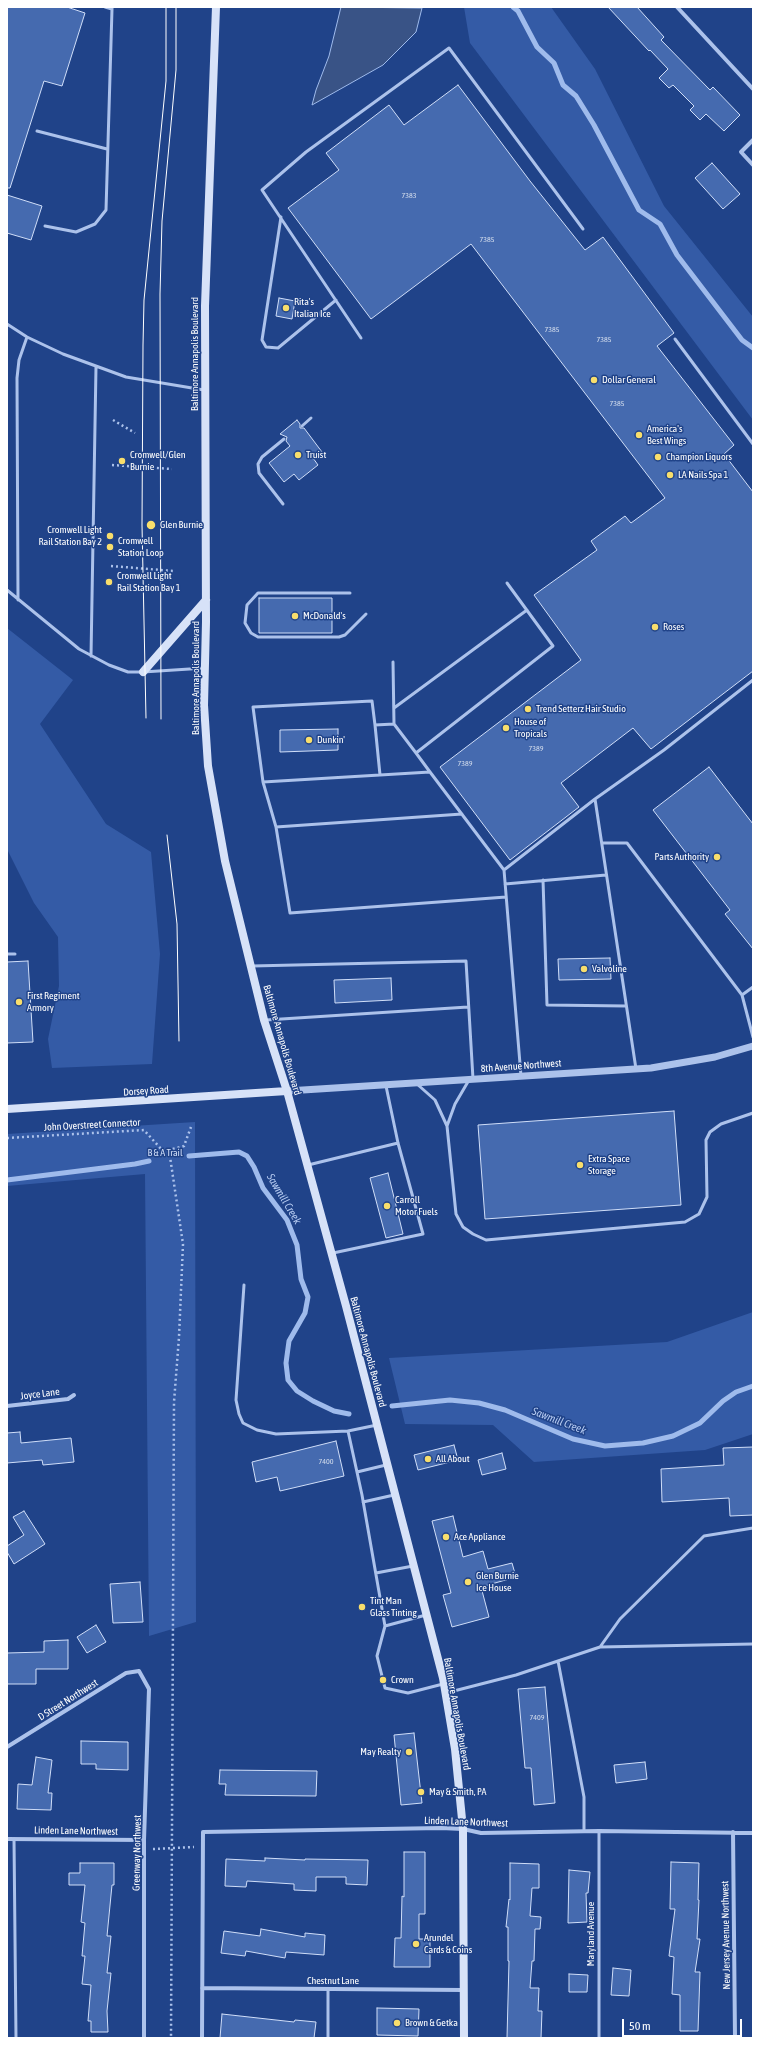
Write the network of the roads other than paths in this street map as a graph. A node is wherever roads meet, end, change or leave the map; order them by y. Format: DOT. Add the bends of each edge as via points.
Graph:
graph roads {
  1 [pos="105,7"];
  2 [pos="216,7"];
  3 [pos="677,7"];
  4 [pos="112,8"];
  5 [pos="753,89"];
  6 [pos="36,131"];
  7 [pos="753,140"];
  8 [pos="107,149"];
  9 [pos="753,164"];
  10 [pos="281,217"];
  11 [pos="45,226"];
  12 [pos="583,229"];
  13 [pos="336,300"];
  14 [pos="7,324"];
  15 [pos="27,337"];
  16 [pos="361,338"];
  17 [pos="675,339"];
  18 [pos="96,367"];
  19 [pos="205,390"];
  20 [pos="311,418"];
  21 [pos="302,426"];
  22 [pos="284,439"];
  23 [pos="753,444"];
  24 [pos="283,504"];
  25 [pos="507,582"];
  26 [pos="7,590"];
  27 [pos="350,593"];
  28 [pos="18,600"];
  29 [pos="206,600"];
  30 [pos="527,610"];
  31 [pos="366,614"];
  32 [pos="91,656"];
  33 [pos="393,662"];
  34 [pos="205,668"];
  35 [pos="143,672"];
  36 [pos="753,680"];
  37 [pos="394,708"];
  38 [pos="394,724"];
  39 [pos="375,725"];
  40 [pos="416,753"];
  41 [pos="430,772"];
  42 [pos="380,774"];
  43 [pos="263,782"];
  44 [pos="595,799"];
  45 [pos="462,814"];
  46 [pos="276,827"];
  47 [pos="602,843"];
  48 [pos="504,870"];
  49 [pos="606,875"];
  50 [pos="543,880"];
  51 [pos="505,884"];
  52 [pos="506,897"];
  53 [pos="7,954"];
  54 [pos="15,954"];
  55 [pos="251,966"];
  56 [pos="753,987"];
  57 [pos="742,995"];
  58 [pos="626,1006"];
  59 [pos="468,1007"];
  60 [pos="264,1020"];
  61 [pos="753,1037"];
  62 [pos="753,1046"];
  63 [pos="636,1068"];
  64 [pos="521,1076"];
  65 [pos="471,1080"];
  66 [pos="416,1083"];
  67 [pos="386,1085"];
  68 [pos="287,1091"];
  69 [pos="7,1109"];
  70 [pos="753,1113"];
  71 [pos="447,1126"];
  72 [pos="398,1143"];
  73 [pos="307,1166"];
  74 [pos="331,1253"];
  75 [pos="244,1285"];
  76 [pos="74,1395"];
  77 [pos="7,1406"];
  78 [pos="376,1425"];
  79 [pos="348,1431"];
  80 [pos="387,1465"];
  81 [pos="357,1472"];
  82 [pos="395,1494"];
  83 [pos="363,1502"];
  84 [pos="753,1528"];
  85 [pos="413,1566"];
  86 [pos="376,1573"];
  87 [pos="426,1614"];
  88 [pos="385,1626"];
  89 [pos="753,1644"];
  90 [pos="600,1647"];
  91 [pos="558,1661"];
  92 [pos="139,1671"];
  93 [pos="444,1684"];
  94 [pos="446,1693"];
  95 [pos="7,1747"];
  96 [pos="463,1829"];
  97 [pos="584,1831"];
  98 [pos="599,1831"];
  99 [pos="733,1832"];
  100 [pos="753,1833"];
  101 [pos="7,1839"];
  102 [pos="14,1839"];
  103 [pos="144,1840"];
  104 [pos="202,1988"];
  105 [pos="328,1989"];
  106 [pos="464,1990"];
  107 [pos="16,2038"];
  108 [pos="144,2038"];
  109 [pos="202,2038"];
  110 [pos="328,2038"];
  111 [pos="464,2038"];
  112 [pos="599,2038"];
  113 [pos="735,2038"];
  1 -- 4 [label="lane"];
  2 -- 19 [label="main road, Baltimore Annapolis Boulevard" via="206,262"];
  3 -- 5 [label="street"];
  4 -- 8 [label="lane"];
  6 -- 8 [label="lane"];
  7 -- 9 [label="street" via="741,152"];
  8 -- 11 [label="lane" via="106,210 96,224 76,232"];
  10 -- 12 [label="lane" via="262,190 306,152 449,48"];
  10 -- 13 [label="lane"];
  10 -- 13 [label="lane" via="262,340 266,347 278,348"];
  13 -- 16 [label="lane"];
  14 -- 15 [label="lane"];
  15 -- 18 [label="lane"];
  15 -- 28 [label="lane" via="17,368"];
  17 -- 23 [label="lane"];
  18 -- 19 [label="lane" via="142,381"];
  18 -- 32 [label="lane"];
  19 -- 29 [label="main road, Baltimore Annapolis Boulevard"];
  20 -- 21 [label="lane"];
  22 -- 24 [label="lane" via="262,457 258,464 259,473"];
  25 -- 30 [label="lane"];
  26 -- 28 [label="lane"];
  27 -- 31 [label="lane" via="258,594 247,604 245,623 251,633 258,637 339,637 345,635"];
  28 -- 32 [label="lane"];
  29 -- 34 [label="main road, Baltimore Annapolis Boulevard"];
  29 -- 35 [label="main road"];
  30 -- 37 [label="lane"];
  30 -- 40 [label="lane" via="553,646"];
  32 -- 35 [label="lane" via="123,670"];
  33 -- 37 [label="lane"];
  34 -- 35 [label="lane"];
  34 -- 55 [label="main road, Baltimore Annapolis Boulevard" via="204,705 208,766 225,861"];
  36 -- 44 [label="lane" via="664,750"];
  37 -- 38 [label="lane"];
  38 -- 39 [label="lane"];
  38 -- 40 [label="lane"];
  39 -- 42 [label="lane"];
  39 -- 43 [label="lane" via="372,701 253,707"];
  40 -- 41 [label="lane"];
  41 -- 42 [label="lane"];
  41 -- 45 [label="lane"];
  42 -- 43 [label="lane"];
  43 -- 46 [label="lane"];
  44 -- 47 [label="lane"];
  44 -- 48 [label="lane"];
  45 -- 46 [label="lane"];
  45 -- 48 [label="lane"];
  46 -- 52 [label="lane" via="290,913"];
  47 -- 49 [label="lane"];
  47 -- 57 [label="lane" via="627,843"];
  48 -- 51 [label="lane"];
  49 -- 50 [label="lane"];
  49 -- 58 [label="lane"];
  50 -- 51 [label="lane"];
  50 -- 58 [label="lane" via="547,1005"];
  51 -- 52 [label="lane"];
  52 -- 64 [label="lane"];
  53 -- 54 [label="lane"];
  55 -- 59 [label="lane" via="466,961"];
  55 -- 60 [label="main road, Baltimore Annapolis Boulevard"];
  56 -- 57 [label="lane"];
  57 -- 61 [label="lane"];
  58 -- 63 [label="lane"];
  59 -- 60 [label="lane"];
  59 -- 65 [label="lane"];
  60 -- 68 [label="main road, Baltimore Annapolis Boulevard"];
  62 -- 63 [label="street, 8th Avenue Northwest" via="715,1057"];
  63 -- 64 [label="street, 8th Avenue Northwest"];
  64 -- 65 [label="street, 8th Avenue Northwest"];
  65 -- 66 [label="street, 8th Avenue Northwest"];
  65 -- 71 [label="lane" via="456,1104"];
  66 -- 67 [label="street, 8th Avenue Northwest"];
  66 -- 71 [label="lane" via="435,1100"];
  67 -- 68 [label="street, 8th Avenue Northwest"];
  67 -- 72 [label="lane"];
  68 -- 69 [label="main road, Dorsey Road"];
  68 -- 73 [label="main road, Baltimore Annapolis Boulevard"];
  70 -- 71 [label="lane" via="721,1124 710,1132 706,1140 707,1197 699,1214 685,1222 486,1240 463,1227 456,1214"];
  72 -- 73 [label="lane"];
  72 -- 74 [label="lane" via="423,1234"];
  73 -- 74 [label="main road, Baltimore Annapolis Boulevard"];
  74 -- 78 [label="main road, Baltimore Annapolis Boulevard"];
  75 -- 79 [label="lane" via="236,1400 243,1423 256,1430 276,1434"];
  76 -- 77 [label="street, Joyce Lane" via="68,1399"];
  78 -- 79 [label="lane"];
  78 -- 80 [label="main road, Baltimore Annapolis Boulevard"];
  79 -- 81 [label="lane"];
  80 -- 81 [label="lane"];
  80 -- 82 [label="main road, Baltimore Annapolis Boulevard"];
  81 -- 83 [label="lane"];
  82 -- 83 [label="lane"];
  82 -- 85 [label="main road, Baltimore Annapolis Boulevard"];
  83 -- 86 [label="lane"];
  84 -- 90 [label="lane" via="704,1536 620,1619"];
  85 -- 86 [label="lane"];
  85 -- 87 [label="main road, Baltimore Annapolis Boulevard"];
  86 -- 88 [label="lane"];
  87 -- 88 [label="lane"];
  87 -- 93 [label="main road, Baltimore Annapolis Boulevard"];
  88 -- 93 [label="lane" via="377,1656 385,1688 408,1693"];
  89 -- 90 [label="lane"];
  90 -- 91 [label="lane"];
  91 -- 94 [label="lane"];
  91 -- 97 [label="lane" via="584,1797"];
  92 -- 95 [label="street, D Street Northwest" via="126,1673"];
  92 -- 103 [label="street, Greenway Northwest" via="149,1689"];
  93 -- 94 [label="main road, Baltimore Annapolis Boulevard"];
  94 -- 96 [label="main road, Baltimore Annapolis Boulevard" via="457,1764"];
  96 -- 97 [label="street, Linden Lane Northwest" via="481,1833"];
  96 -- 104 [label="street, Linden Lane Northwest" via="203,1832"];
  96 -- 106 [label="main road, Baltimore Annapolis Boulevard"];
  97 -- 98 [label="street, Linden Lane Northwest"];
  98 -- 99 [label="street, Linden Lane Northwest"];
  98 -- 112 [label="lane, Maryland Avenue"];
  99 -- 100 [label="street, Linden Lane Northwest"];
  99 -- 113 [label="street, New Jersey Avenue Northwest"];
  101 -- 102 [label="street, Linden Lane Northwest"];
  102 -- 103 [label="street, Linden Lane Northwest"];
  102 -- 107 [label="lane"];
  103 -- 108 [label="street, Greenway Northwest"];
  104 -- 105 [label="street, Chestnut Lane"];
  104 -- 109 [label="street"];
  105 -- 106 [label="street, Chestnut Lane"];
  105 -- 110 [label="lane"];
  106 -- 111 [label="main road, Baltimore Annapolis Boulevard"];
}
